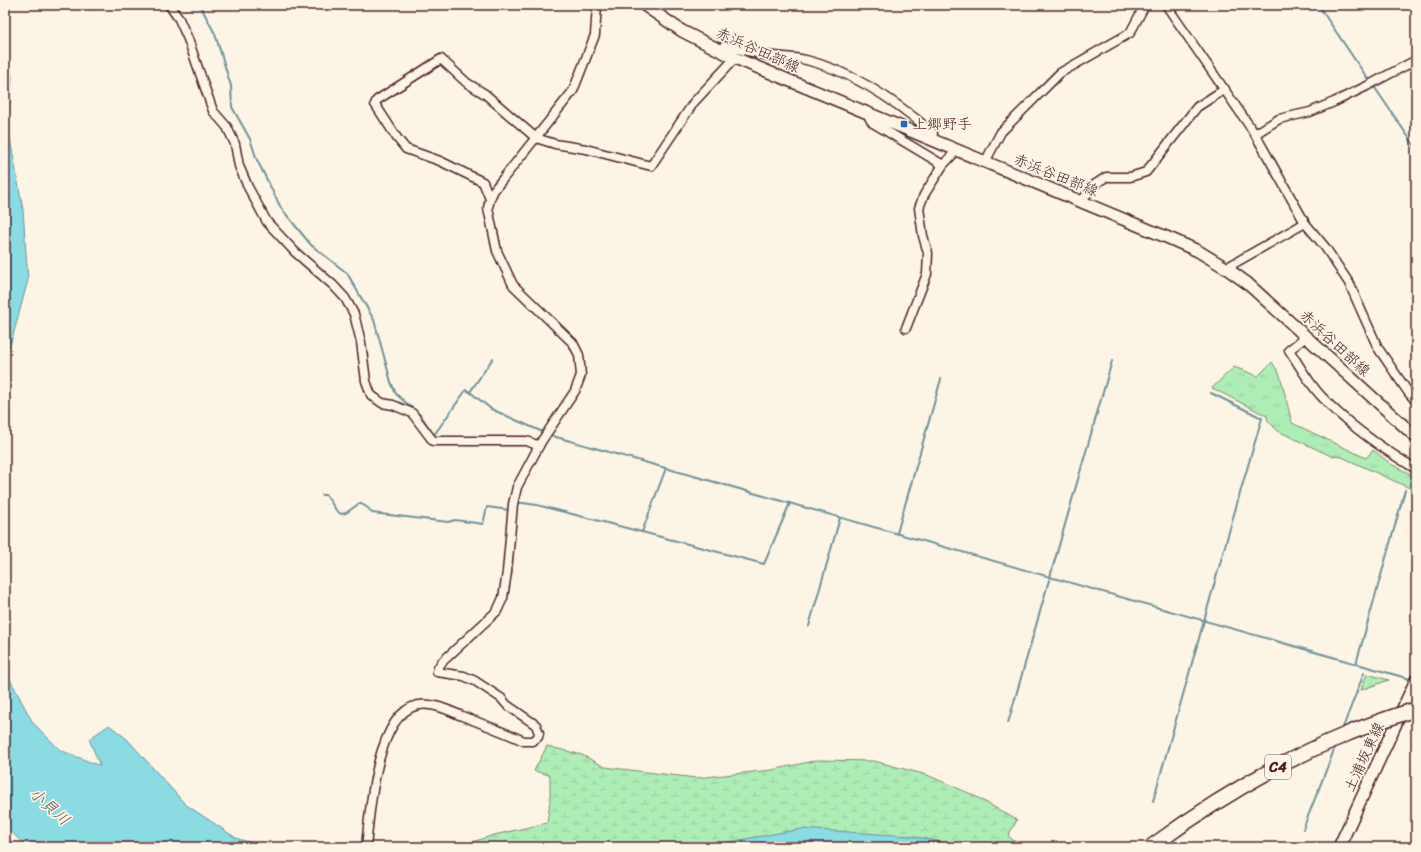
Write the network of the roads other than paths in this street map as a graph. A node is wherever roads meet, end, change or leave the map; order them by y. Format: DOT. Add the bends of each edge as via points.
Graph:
graph roads {
  1 [pos="168,5"];
  2 [pos="597,5"];
  3 [pos="644,5"];
  4 [pos="1145,5"];
  5 [pos="1166,5"];
  6 [pos="719,50"];
  7 [pos="735,58"];
  8 [pos="1416,60"];
  9 [pos="1225,89"];
  10 [pos="868,114"];
  11 [pos="1254,134"];
  12 [pos="536,138"];
  13 [pos="932,140"];
  14 [pos="957,150"];
  15 [pos="985,162"];
  16 [pos="943,166"];
  17 [pos="490,199"];
  18 [pos="1081,202"];
  19 [pos="1305,223"];
  20 [pos="1226,268"];
  21 [pos="906,328"];
  22 [pos="1306,337"];
  23 [pos="1416,400"];
  24 [pos="1416,437"];
  25 [pos="539,446"];
  26 [pos="1416,469"];
  27 [pos="1416,680"];
  28 [pos="1416,709"];
  29 [pos="366,847"];
  30 [pos="1151,847"];
  31 [pos="1339,847"];
  1 -- 25 [label="street" via="179,19 213,111 235,144 239,166 267,222 295,252 333,285 345,298 354,314 366,381 371,395 382,403 412,413 433,441 526,441"];
  2 -- 12 [label="street" via="594,35 574,90"];
  3 -- 6 [label="main road, 赤浜谷田部線" via="682,31"];
  4 -- 15 [label="street" via="1130,33 1060,73 1001,132"];
  5 -- 9 [label="street"];
  6 -- 7 [label="main road, 赤浜谷田部線"];
  6 -- 13 [label="street" via="724,46 805,60 837,71 858,80 914,117 933,133"];
  7 -- 10 [label="main road, 赤浜谷田部線"];
  7 -- 12 [label="street" via="694,102 651,166"];
  8 -- 11 [label="street" via="1334,102 1310,112 1278,119"];
  9 -- 11 [label="street"];
  9 -- 18 [label="street" via="1197,108 1146,172 1130,177 1106,177 1094,185"];
  10 -- 13 [label="main road, 赤浜谷田部線"];
  10 -- 16 [label="street" via="873,123"];
  11 -- 19 [label="street"];
  12 -- 17 [label="street" via="494,190"];
  12 -- 17 [label="street" via="485,94 466,83 441,59 377,100 375,104 406,149 483,182"];
  13 -- 14 [label="main road, 赤浜谷田部線"];
  14 -- 15 [label="main road, 赤浜谷田部線"];
  14 -- 16 [label="street"];
  15 -- 18 [label="main road, 赤浜谷田部線"];
  16 -- 21 [label="street" via="924,195 919,208 928,266"];
  17 -- 25 [label="street" via="488,208 497,251 513,284 573,343 579,355 581,375 575,391"];
  18 -- 20 [label="main road, 赤浜谷田部線" via="1171,238"];
  19 -- 20 [label="street"];
  19 -- 23 [label="street" via="1349,283 1378,348"];
  20 -- 22 [label="main road, 赤浜谷田部線" via="1265,298"];
  22 -- 24 [label="main road, 赤浜谷田部線"];
  22 -- 26 [label="street" via="1289,350 1323,399 1359,431"];
  25 -- 29 [label="street" via="517,487 507,572 500,606 442,662 437,672 464,676 475,681 536,725 539,729 538,737 533,741 524,741 430,704 408,709 391,728 380,755"];
  27 -- 31 [label="main road, 土浦坂東線"];
  28 -- 30 [label="highway, C4, bridge" via="1348,734 1262,775 1179,826"];
}
